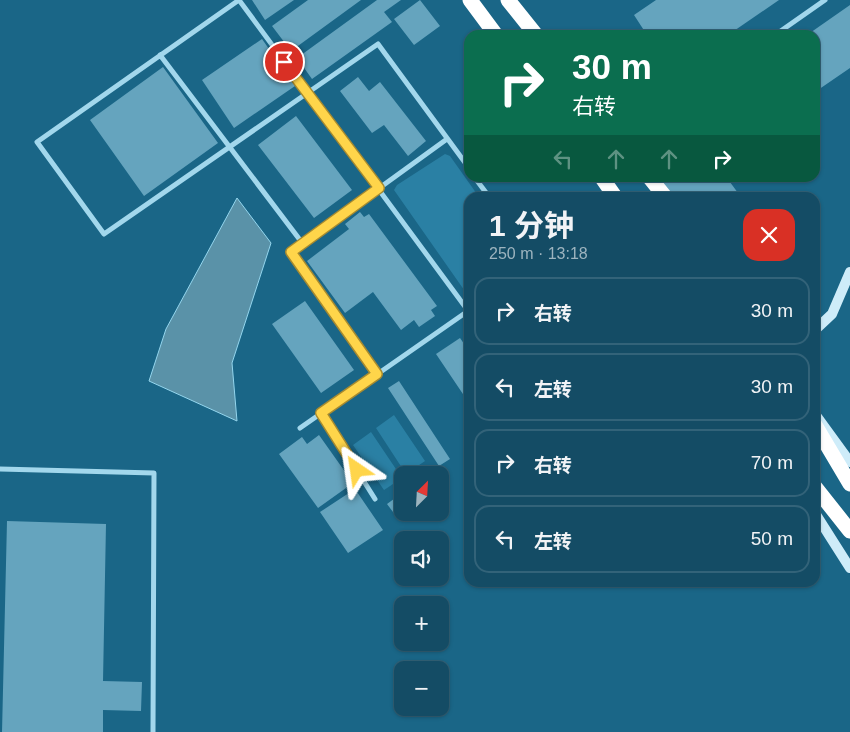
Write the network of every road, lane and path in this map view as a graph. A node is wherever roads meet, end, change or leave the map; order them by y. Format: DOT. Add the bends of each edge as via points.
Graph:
graph roads {
  1 [pos="239,0"];
  2 [pos="470,0"];
  3 [pos="508,0"];
  4 [pos="825,0"];
  5 [pos="492,30"];
  6 [pos="532,30"];
  7 [pos="782,30"];
  8 [pos="160,55"];
  9 [pos="307,93"];
  10 [pos="447,139"];
  11 [pos="230,147"];
  12 [pos="464,161"];
  13 [pos="653,182"];
  14 [pos="379,188"];
  15 [pos="661,192"];
  16 [pos="303,244"];
  17 [pos="850,272"];
  18 [pos="464,305"];
  19 [pos="464,314"];
  20 [pos="820,325"];
  21 [pos="377,374"];
  22 [pos="321,413"];
  23 [pos="820,421"];
  24 [pos="300,428"];
  25 [pos="820,433"];
  26 [pos="850,462"];
  27 [pos="0,469"];
  28 [pos="850,484"];
  29 [pos="820,493"];
  30 [pos="375,499"];
  31 [pos="820,521"];
  32 [pos="850,531"];
  33 [pos="850,568"];
  34 [pos="153,732"];
  1 -- 8 [label="street"];
  1 -- 9 [label="street"];
  2 -- 5 [label="highway"];
  3 -- 6 [label="highway"];
  4 -- 7 [label="street"];
  8 -- 11 [label="street"];
  8 -- 11 [label="street" via="37,142 104,234"];
  9 -- 10 [label="street" via="378,44"];
  9 -- 11 [label="street"];
  9 -- 14 [label="street"];
  10 -- 12 [label="street"];
  10 -- 14 [label="street"];
  11 -- 16 [label="street"];
  13 -- 15 [label="highway"];
  14 -- 16 [label="street"];
  14 -- 18 [label="street"];
  16 -- 21 [label="street" via="291,252"];
  17 -- 20 [label="street" via="832,314"];
  19 -- 21 [label="street"];
  21 -- 22 [label="street"];
  22 -- 24 [label="street"];
  22 -- 30 [label="street"];
  23 -- 26 [label="street"];
  25 -- 28 [label="highway"];
  27 -- 34 [label="street" via="154,472"];
  29 -- 32 [label="highway"];
  31 -- 33 [label="street"];
}
